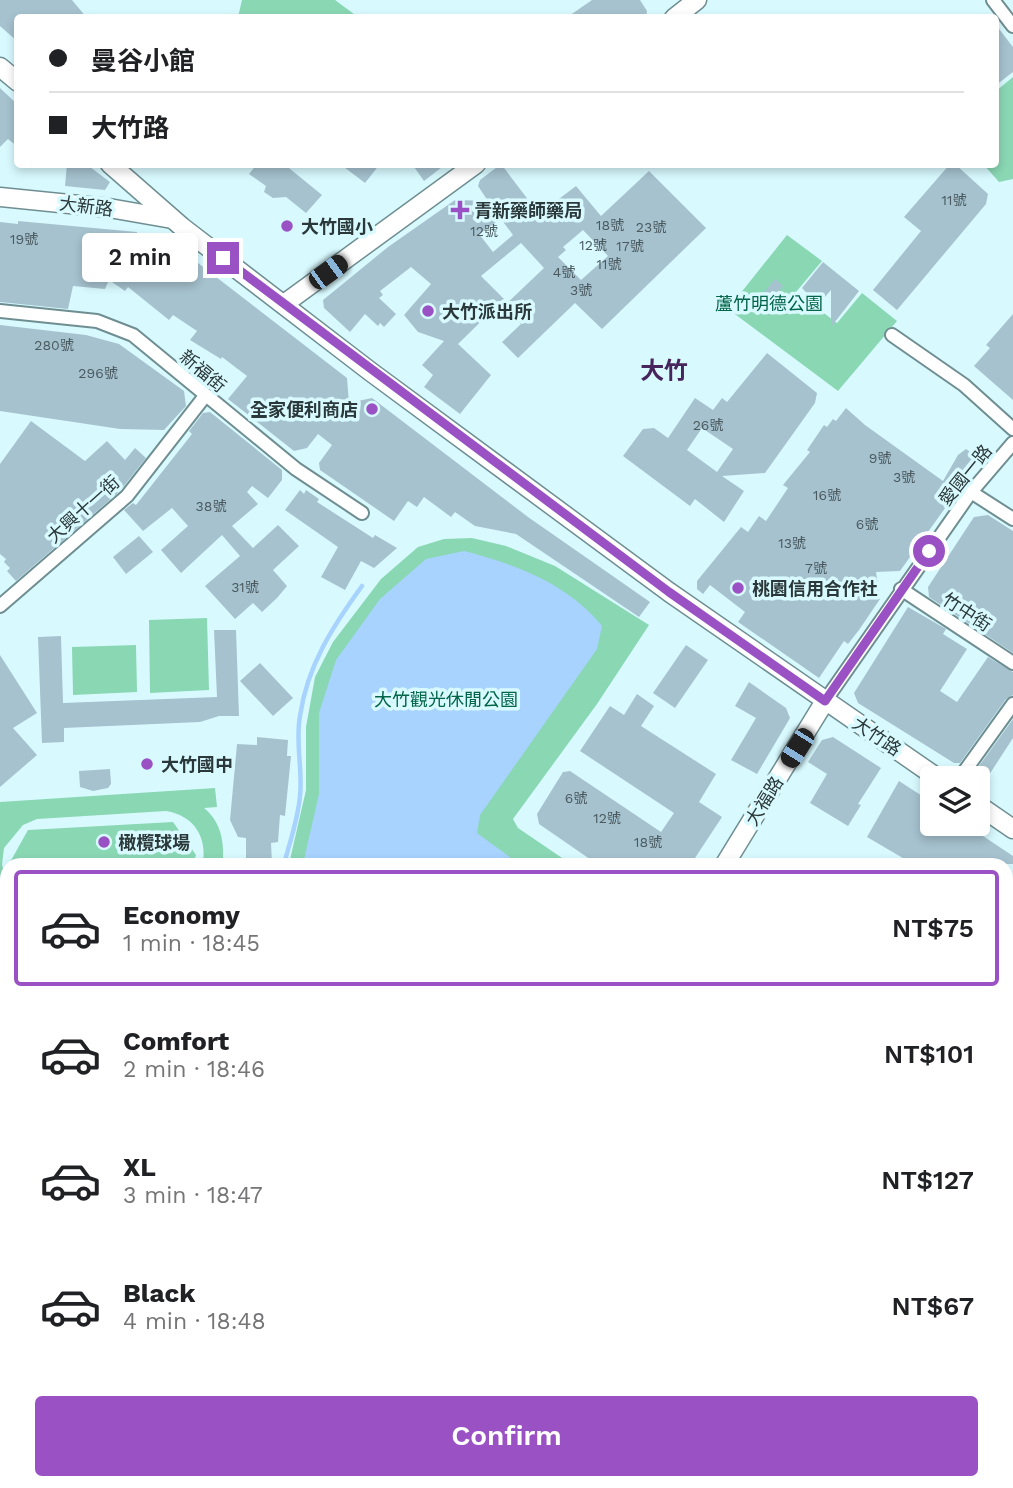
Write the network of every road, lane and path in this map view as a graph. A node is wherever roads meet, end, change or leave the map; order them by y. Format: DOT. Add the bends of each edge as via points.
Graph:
graph roads {
  1 [pos="697,0"];
  2 [pos="993,0"];
  3 [pos="679,14"];
  4 [pos="1013,26"];
  5 [pos="0,67"];
  6 [pos="14,79"];
  7 [pos="115,168"];
  8 [pos="471,168"];
  9 [pos="0,197"];
  10 [pos="172,219"];
  11 [pos="284,304"];
  12 [pos="0,311"];
  13 [pos="892,335"];
  14 [pos="205,396"];
  15 [pos="1013,429"];
  16 [pos="1013,443"];
  17 [pos="971,492"];
  18 [pos="362,513"];
  19 [pos="1013,519"];
  20 [pos="901,589"];
  21 [pos="0,606"];
  22 [pos="1013,663"];
  23 [pos="825,701"];
  24 [pos="1013,704"];
  25 [pos="920,766"];
  26 [pos="968,766"];
  27 [pos="990,813"];
  28 [pos="1013,829"];
  29 [pos="728,858"];
  1 -- 3 [label="main road"];
  2 -- 4 [label="street"];
  5 -- 6 [label="main road"];
  7 -- 10 [label="main road, 大竹路"];
  8 -- 11 [label="main road"];
  9 -- 10 [label="main road, 大新路"];
  10 -- 11 [label="main road, 大竹路"];
  11 -- 23 [label="main road, 大竹路" via="669,592"];
  12 -- 14 [label="street, 新福街" via="97,321 133,335"];
  13 -- 15 [label="street" via="964,385"];
  14 -- 18 [label="street, 新福街" via="296,469"];
  14 -- 21 [label="street, 大興十一街" via="127,496"];
  16 -- 17 [label="street, 愛國一路"];
  17 -- 19 [label="street"];
  17 -- 20 [label="street, 愛國一路"];
  20 -- 22 [label="street, 竹中街"];
  20 -- 23 [label="street, 愛國一路"];
  23 -- 25 [label="main road, 大竹路"];
  23 -- 29 [label="main road, 大福路"];
  24 -- 26 [label="street"];
  27 -- 28 [label="main road"];
}
